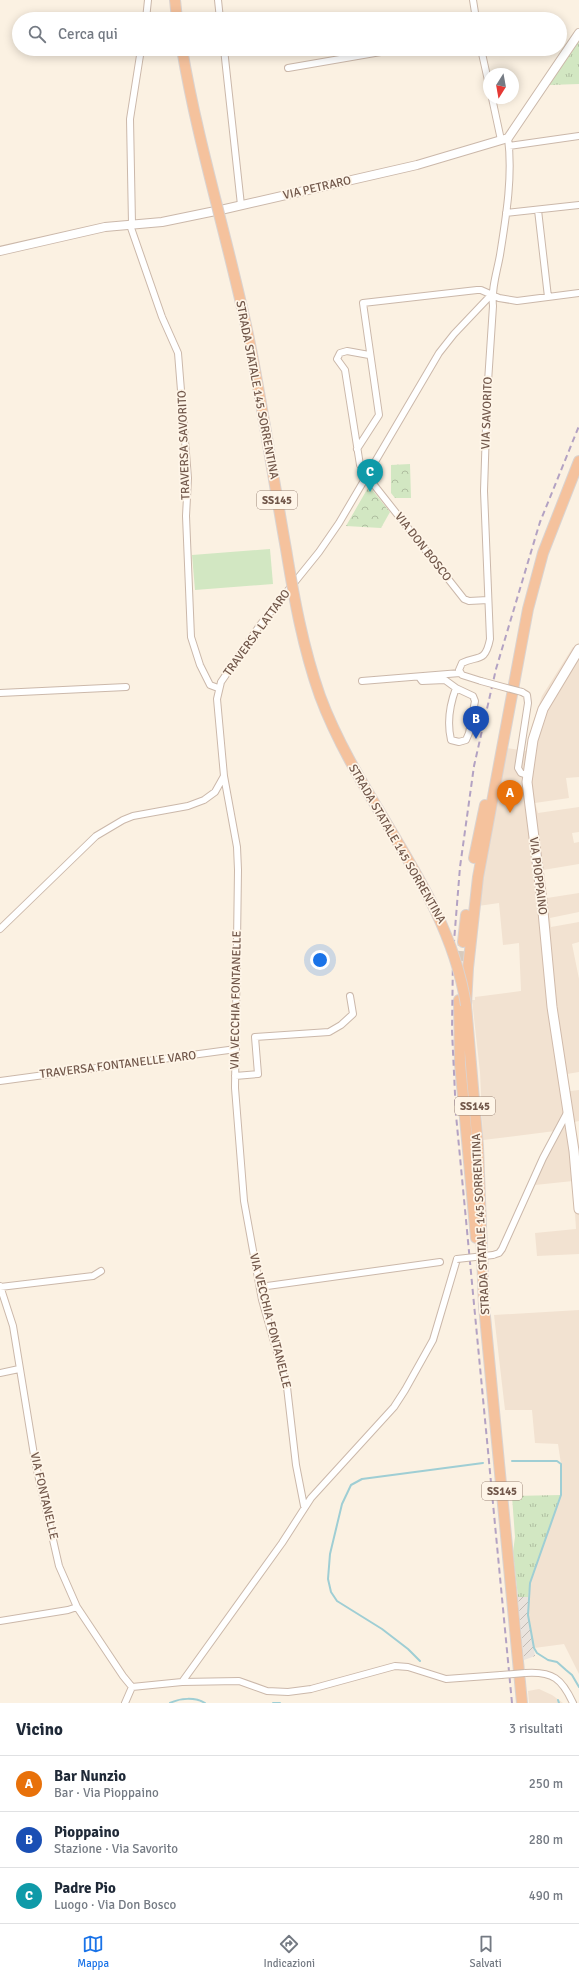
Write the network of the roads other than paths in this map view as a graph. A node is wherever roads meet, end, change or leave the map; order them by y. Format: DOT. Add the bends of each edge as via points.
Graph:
graph roads {
  1 [pos="148,0"];
  2 [pos="175,0"];
  3 [pos="218,0"];
  4 [pos="473,0"];
  5 [pos="147,12"];
  6 [pos="176,12"];
  7 [pos="219,12"];
  8 [pos="475,12"];
  9 [pos="579,33"];
  10 [pos="567,51"];
  11 [pos="140,56"];
  12 [pos="183,56"];
  13 [pos="225,56"];
  14 [pos="357,56"];
  15 [pos="483,56"];
  16 [pos="563,56"];
  17 [pos="288,68"];
  18 [pos="485,68"];
  19 [pos="494,104"];
  20 [pos="579,136"];
  21 [pos="506,141"];
  22 [pos="241,205"];
  23 [pos="579,205"];
  24 [pos="538,210"];
  25 [pos="506,214"];
  26 [pos="131,225"];
  27 [pos="0,251"];
  28 [pos="579,293"];
  29 [pos="491,296"];
  30 [pos="548,297"];
  31 [pos="369,355"];
  32 [pos="357,449"];
  33 [pos="579,461"];
  34 [pos="368,474"];
  35 [pos="488,600"];
  36 [pos="579,649"];
  37 [pos="460,673"];
  38 [pos="418,676"];
  39 [pos="362,682"];
  40 [pos="126,688"];
  41 [pos="218,688"];
  42 [pos="456,688"];
  43 [pos="0,692"];
  44 [pos="500,755"];
  45 [pos="527,775"];
  46 [pos="224,776"];
  47 [pos="0,929"];
  48 [pos="463,942"];
  49 [pos="350,996"];
  50 [pos="463,1002"];
  51 [pos="236,1050"];
  52 [pos="235,1076"];
  53 [pos="0,1081"];
  54 [pos="567,1113"];
  55 [pos="576,1151"];
  56 [pos="579,1209"];
  57 [pos="440,1262"];
  58 [pos="101,1272"];
  59 [pos="483,1279"];
  60 [pos="0,1287"];
  61 [pos="260,1287"];
  62 [pos="19,1369"];
  63 [pos="0,1373"];
  64 [pos="304,1506"];
  65 [pos="77,1607"];
  66 [pos="0,1621"];
  67 [pos="182,1682"];
  68 [pos="132,1687"];
  69 [pos="125,1703"];
  70 [pos="522,1703"];
  71 [pos="574,1703"];
  1 -- 5 [label="street"];
  2 -- 6 [label="highway"];
  3 -- 7 [label="street"];
  4 -- 8 [label="street"];
  9 -- 10 [label="street"];
  11 -- 26 [label="street, TRAVERSA SAVORITO" via="130,119"];
  12 -- 50 [label="highway, STRADA STATALE 145 SORRENTINA / SS145, bridge" via="196,120 250,346 292,587 309,663 333,729 443,924 459,969"];
  13 -- 22 [label="street"];
  14 -- 17 [label="street"];
  15 -- 18 [label="street"];
  16 -- 21 [label="street"];
  19 -- 21 [label="street, VIA SAVORITO"];
  20 -- 21 [label="street"];
  21 -- 22 [label="street, VIA PETRARO" via="417,165"];
  21 -- 25 [label="street, VIA SAVORITO"];
  22 -- 26 [label="street, VIA PETRARO" via="162,222"];
  23 -- 24 [label="street"];
  24 -- 25 [label="street"];
  24 -- 30 [label="street"];
  25 -- 29 [label="street, VIA SAVORITO" via="496,280"];
  26 -- 27 [label="street, VIA PETRARO" via="105,227"];
  26 -- 41 [label="street, TRAVERSA SAVORITO" via="162,317 178,352 188,478 186,516 191,637 210,685"];
  28 -- 30 [label="street"];
  29 -- 30 [label="street" via="517,301"];
  29 -- 31 [label="street" via="477,290 363,303"];
  29 -- 34 [label="street, TRAVERSA LATTARO" via="439,353"];
  29 -- 35 [label="street, VIA SAVORITO" via="493,306 484,491"];
  31 -- 32 [label="street" via="379,415"];
  31 -- 32 [label="street, VIA DON BOSCO" via="345,351 338,357 338,362 345,370"];
  32 -- 34 [label="street, VIA DON BOSCO" via="360,464"];
  33 -- 44 [label="highway" via="536,576"];
  34 -- 35 [label="street, VIA DON BOSCO" via="464,599"];
  34 -- 41 [label="street, TRAVERSA LATTARO" via="339,524 260,625"];
  35 -- 37 [label="street, VIA SAVORITO" via="490,633 487,649 480,658 462,663"];
  36 -- 45 [label="main road, VIA PIOPPAINO" via="544,709 533,740"];
  37 -- 38 [label="street"];
  37 -- 45 [label="street, bridge" via="527,695 518,768 521,773"];
  38 -- 39 [label="street"];
  38 -- 42 [label="street" via="422,681 445,680"];
  40 -- 43 [label="street"];
  41 -- 46 [label="street, TRAVERSA LATTARO"];
  42 -- 42 [label="street" via="449,733 451,740 459,742 466,740 469,733 475,701 473,696"];
  44 -- 48 [label="highway" via="480,823"];
  44 -- 50 [label="highway, bridge" via="474,908"];
  45 -- 54 [label="main road, VIA PIOPPAINO" via="552,1007"];
  46 -- 47 [label="street" via="215,792 204,800 175,809 133,816 96,836"];
  46 -- 51 [label="street, VIA VECCHIA FONTANELLE" via="237,847"];
  49 -- 52 [label="street" via="352,1014 332,1031 255,1037 258,1074"];
  50 -- 59 [label="highway, STRADA STATALE 145 SORRENTINA / SS145" via="472,1065"];
  50 -- 59 [label="highway" via="459,1047 476,1241"];
  51 -- 52 [label="street, VIA VECCHIA FONTANELLE"];
  51 -- 53 [label="street, TRAVERSA FONTANELLE VARO"];
  52 -- 61 [label="street, VIA VECCHIA FONTANELLE" via="244,1201"];
  54 -- 55 [label="main road, VIA PIOPPAINO"];
  54 -- 64 [label="street, bridge" via="543,1158 502,1249 493,1255 457,1259 433,1340 405,1390 394,1407"];
  55 -- 56 [label="main road, VIA PIOPPAINO"];
  57 -- 61 [label="street"];
  58 -- 60 [label="street" via="93,1276"];
  59 -- 70 [label="highway, STRADA STATALE 145 SORRENTINA / SS145"];
  60 -- 62 [label="street, VIA FONTANELLE" via="12,1326"];
  61 -- 64 [label="street, VIA VECCHIA FONTANELLE" via="287,1387"];
  62 -- 63 [label="street"];
  62 -- 65 [label="street, VIA FONTANELLE" via="35,1461 59,1566"];
  64 -- 67 [label="street" via="282,1543"];
  65 -- 66 [label="street"];
  65 -- 68 [label="street, VIA FONTANELLE"];
  67 -- 68 [label="street"];
  67 -- 71 [label="street, bridge" via="239,1681 278,1693 311,1689 395,1666 408,1667 446,1679 542,1673 554,1677 564,1686"];
  68 -- 69 [label="street"];
}
